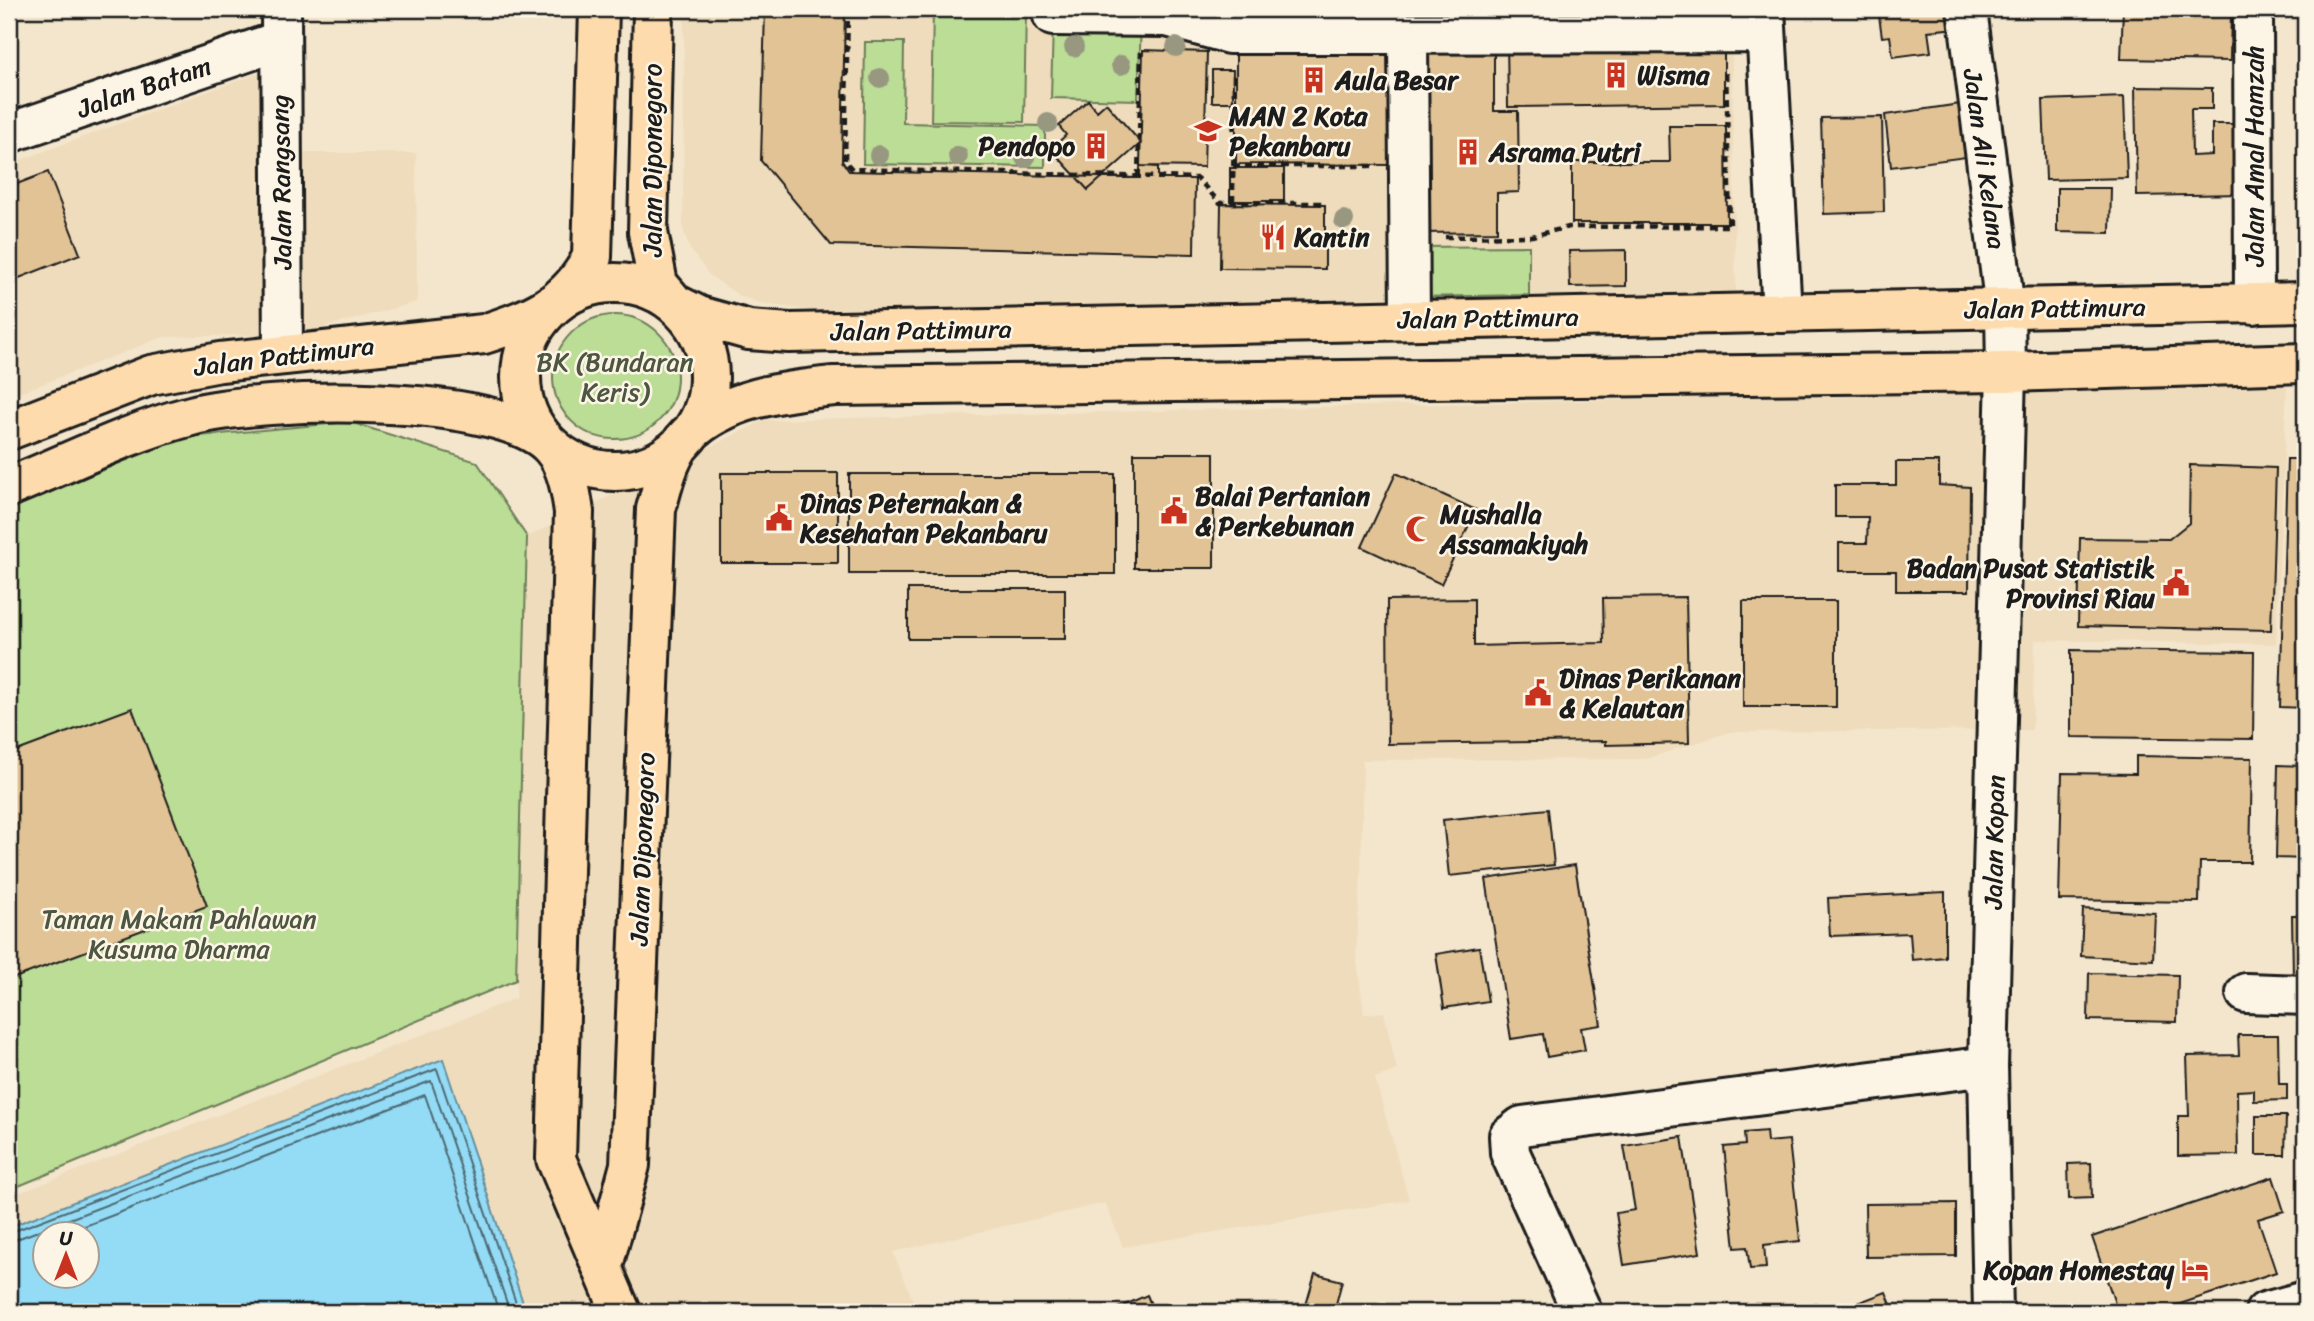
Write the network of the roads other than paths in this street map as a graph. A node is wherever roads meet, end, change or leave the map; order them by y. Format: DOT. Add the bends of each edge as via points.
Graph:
graph roads {
  1 [pos="599,9"];
  2 [pos="653,9"];
  3 [pos="1053,9"];
  4 [pos="1967,9"];
  5 [pos="2253,9"];
  6 [pos="1765,21"];
  7 [pos="280,25"];
  8 [pos="1708,25"];
  9 [pos="1408,36"];
  10 [pos="9,133"];
  11 [pos="562,298"];
  12 [pos="2305,302"];
  13 [pos="675,304"];
  14 [pos="2254,304"];
  15 [pos="2005,309"];
  16 [pos="1782,313"];
  17 [pos="1410,320"];
  18 [pos="283,355"];
  19 [pos="2305,363"];
  20 [pos="2006,372"];
  21 [pos="9,430"];
  22 [pos="687,436"];
  23 [pos="552,447"];
  24 [pos="9,487"];
  25 [pos="2246,993"];
  26 [pos="2305,995"];
  27 [pos="1988,1066"];
  28 [pos="603,1266"];
  29 [pos="2305,1301"];
  30 [pos="621,1312"];
  31 [pos="1582,1312"];
  32 [pos="1993,1312"];
  33 [pos="2265,1312"];
  1 -- 11 [label="main road, Jalan Diponegoro" via="592,257 581,279"];
  2 -- 13 [label="main road, Jalan Diponegoro" via="648,232 653,271"];
  3 -- 9 [label="street" via="1053,16 1167,17 1235,34"];
  4 -- 15 [label="street, Jalan Ali Kelana"];
  5 -- 14 [label="street, Jalan Amal Hamzah"];
  6 -- 8 [label="street"];
  6 -- 16 [label="street"];
  7 -- 10 [label="street, Jalan Batam"];
  7 -- 18 [label="street, Jalan Rangsang"];
  8 -- 9 [label="street"];
  9 -- 17 [label="street"];
  11 -- 13 [label="main road" via="589,286 620,283 649,289"];
  11 -- 18 [label="main road, Jalan Pattimura" via="522,321 484,334"];
  11 -- 23 [label="main road" via="543,315 527,340 520,369 523,399 534,427"];
  12 -- 14 [label="main road, Jalan Pattimura"];
  13 -- 17 [label="main road, Jalan Pattimura" via="723,325 789,332"];
  13 -- 22 [label="main road" via="704,345 709,372 707,399"];
  14 -- 15 [label="main road, Jalan Pattimura"];
  15 -- 16 [label="main road, Jalan Pattimura"];
  15 -- 20 [label="street, Jalan Ali Kelana"];
  16 -- 17 [label="main road, Jalan Pattimura"];
  18 -- 21 [label="main road, Jalan Pattimura" via="151,375"];
  19 -- 20 [label="main road, Jalan Pattimura"];
  20 -- 22 [label="main road, Jalan Pattimura" via="834,386 744,402 713,416"];
  20 -- 27 [label="street, Jalan Kopan"];
  22 -- 23 [label="main road" via="654,462 628,470 601,470 575,462"];
  22 -- 28 [label="main road, Jalan Diponegoro" via="673,458 656,509 630,1165"];
  23 -- 24 [label="main road, Jalan Pattimura" via="528,430 465,411 353,404 225,409 165,423"];
  23 -- 28 [label="main road" via="571,489 574,512 556,1159"];
  25 -- 26 [label="street"];
  27 -- 31 [label="street" via="1522,1126 1509,1136 1510,1153"];
  27 -- 32 [label="street, Jalan Kopan"];
  28 -- 30 [label="main road"];
  29 -- 33 [label="street"];
}
